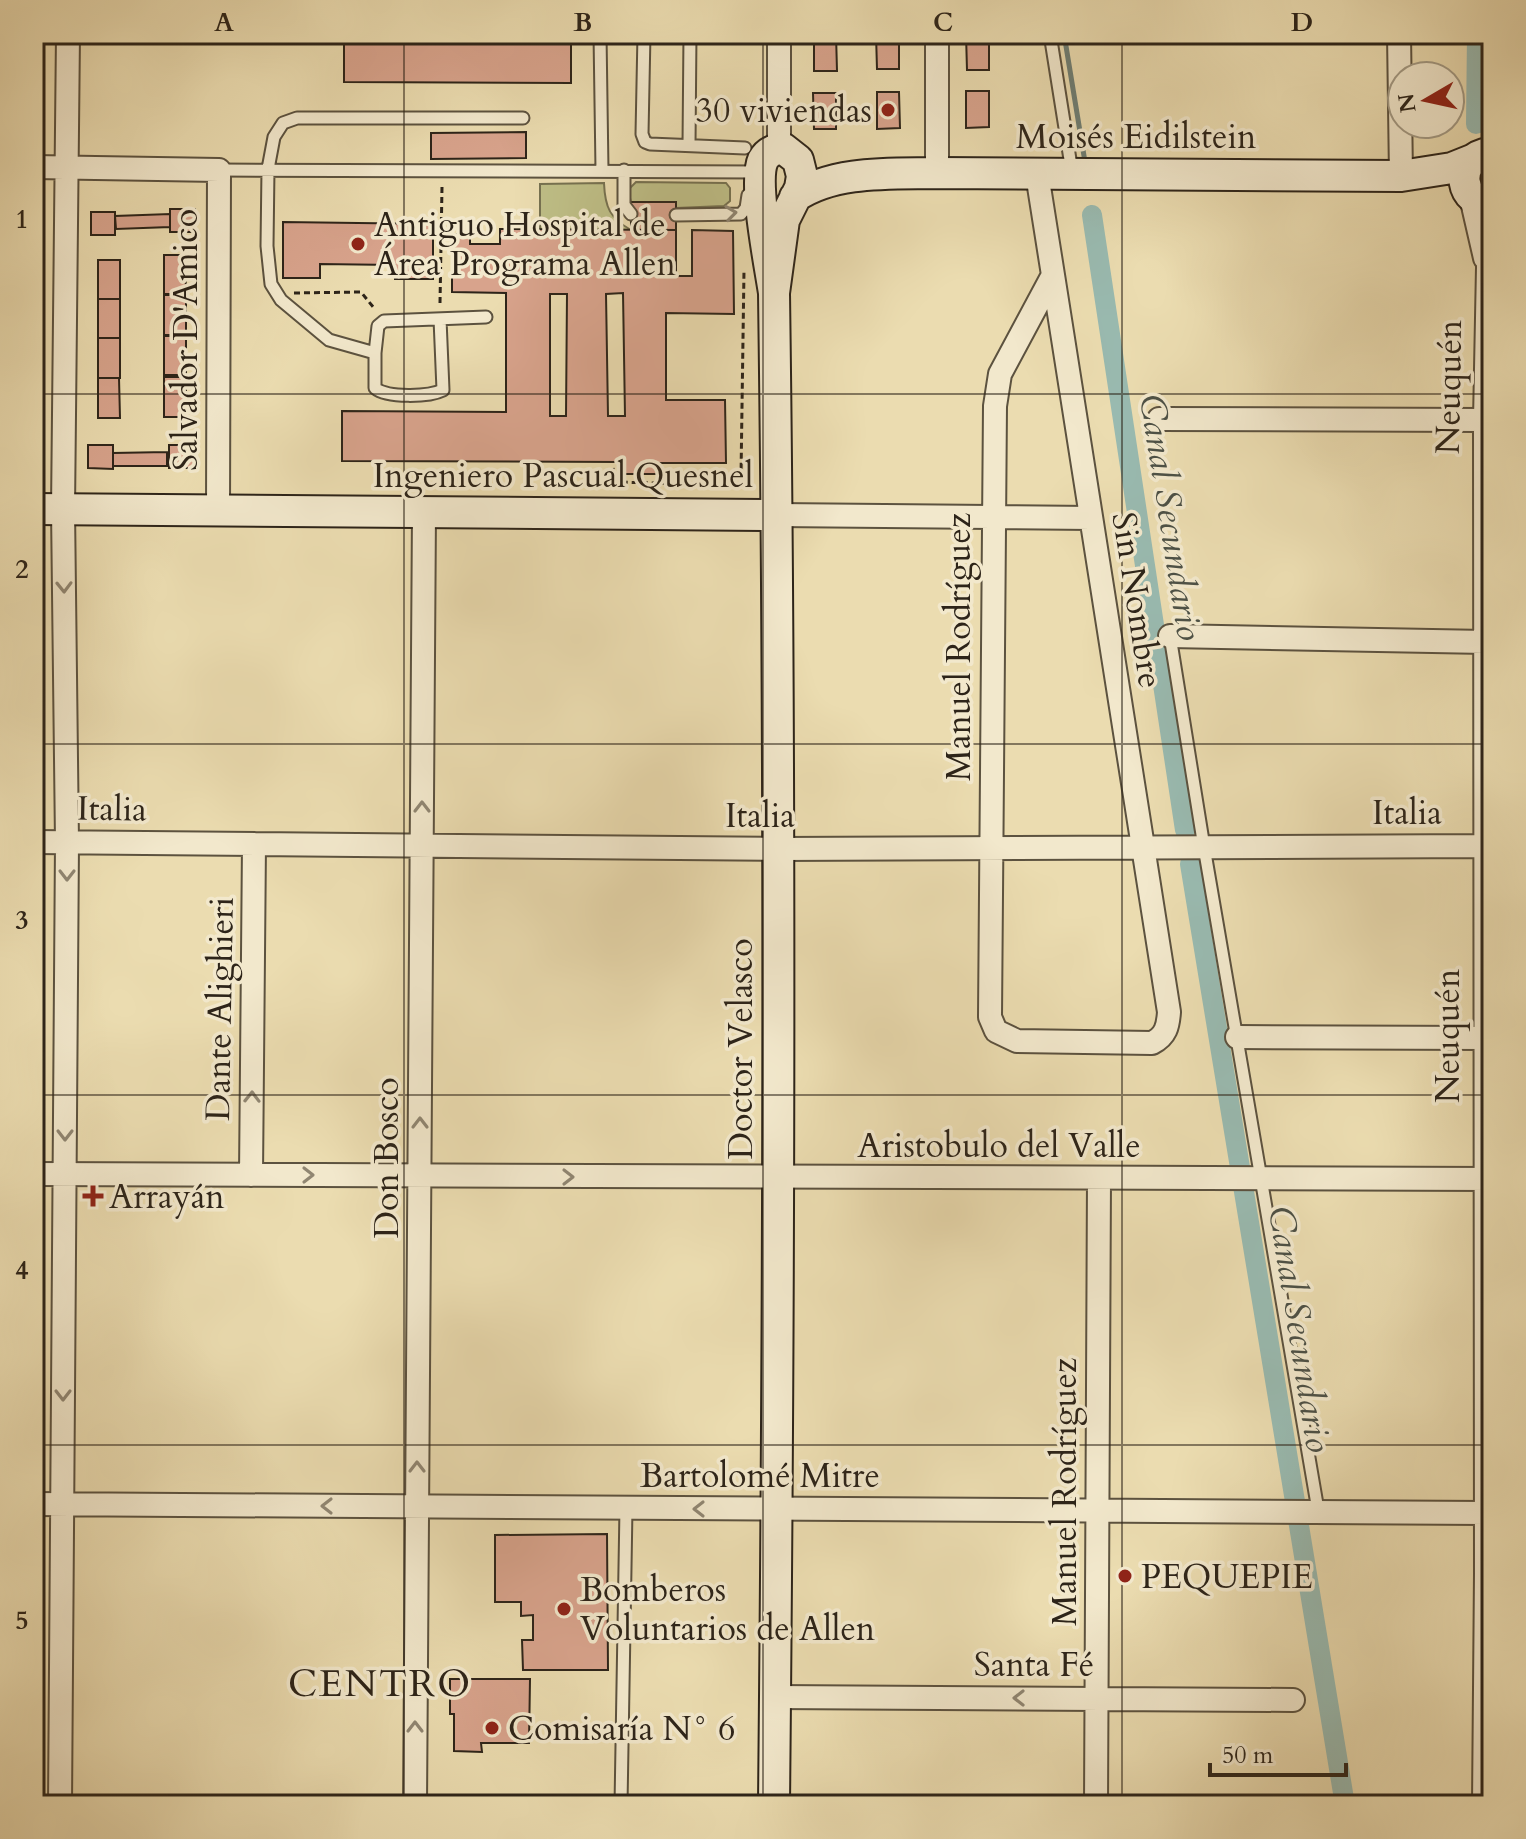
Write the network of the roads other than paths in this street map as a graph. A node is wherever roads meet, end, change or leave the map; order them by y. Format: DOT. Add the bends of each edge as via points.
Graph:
graph roads {
  1 [pos="68,34"];
  2 [pos="600,34"];
  3 [pos="644,34"];
  4 [pos="690,34"];
  5 [pos="779,34"];
  6 [pos="937,34"];
  7 [pos="1050,34"];
  8 [pos="1399,34"];
  9 [pos="523,118"];
  10 [pos="689,145"];
  11 [pos="1484,150"];
  12 [pos="765,164"];
  13 [pos="67,166"];
  14 [pos="34,167"];
  15 [pos="268,169"];
  16 [pos="219,170"];
  17 [pos="602,170"];
  18 [pos="624,170"];
  19 [pos="937,173"];
  20 [pos="1037,174"];
  21 [pos="1072,174"];
  22 [pos="870,175"];
  23 [pos="1401,176"];
  24 [pos="1477,197"];
  25 [pos="793,199"];
  26 [pos="631,214"];
  27 [pos="676,215"];
  28 [pos="1492,237"];
  29 [pos="1488,267"];
  30 [pos="1053,275"];
  31 [pos="774,293"];
  32 [pos="486,317"];
  33 [pos="440,319"];
  34 [pos="375,353"];
  35 [pos="1159,419"];
  36 [pos="1485,420"];
  37 [pos="48,509"];
  38 [pos="218,510"];
  39 [pos="424,512"];
  40 [pos="1488,514"];
  41 [pos="777,515"];
  42 [pos="993,517"];
  43 [pos="1091,518"];
  44 [pos="1170,636"];
  45 [pos="1486,642"];
  46 [pos="34,842"];
  47 [pos="67,842"];
  48 [pos="254,844"];
  49 [pos="422,845"];
  50 [pos="1485,846"];
  51 [pos="1142,847"];
  52 [pos="1204,847"];
  53 [pos="991,848"];
  54 [pos="778,849"];
  55 [pos="1488,888"];
  56 [pos="996,1031"];
  57 [pos="1237,1037"];
  58 [pos="1485,1038"];
  59 [pos="34,1174"];
  60 [pos="65,1174"];
  61 [pos="251,1175"];
  62 [pos="419,1176"];
  63 [pos="777,1178"];
  64 [pos="1099,1179"];
  65 [pos="1489,1179"];
  66 [pos="1262,1180"];
  67 [pos="34,1504"];
  68 [pos="62,1504"];
  69 [pos="417,1506"];
  70 [pos="626,1508"];
  71 [pos="777,1509"];
  72 [pos="1098,1510"];
  73 [pos="1318,1510"];
  74 [pos="1486,1513"];
  75 [pos="1489,1573"];
  76 [pos="775,1697"];
  77 [pos="1097,1699"];
  78 [pos="1293,1700"];
  79 [pos="60,1805"];
  80 [pos="415,1805"];
  81 [pos="621,1805"];
  82 [pos="774,1805"];
  83 [pos="1096,1805"];
  84 [pos="1484,1805"];
  1 -- 13 [label="street"];
  2 -- 17 [label="lane"];
  3 -- 10 [label="lane" via="645,142"];
  4 -- 10 [label="lane"];
  5 -- 12 [label="street, Doctor Velasco"];
  6 -- 19 [label="street"];
  7 -- 21 [label="lane"];
  8 -- 23 [label="street"];
  9 -- 15 [label="lane" via="297,118 283,123 274,137"];
  10 -- 12 [label="lane"];
  11 -- 23 [label="main road, Moisés Eidilstein" via="1452,168"];
  11 -- 24 [label="main road, Moisés Eidilstein" via="1464,174"];
  12 -- 18 [label="lane"];
  12 -- 22 [label="main road, Moisés Eidilstein" via="813,165"];
  12 -- 25 [label="main road, Doctor Velasco" via="802,176"];
  12 -- 25 [label="main road" via="767,199 776,205"];
  27 -- 12 [label="lane, one-way" via="741,214"];
  12 -- 31 [label="main road, Doctor Velasco"];
  13 -- 14 [label="street"];
  13 -- 16 [label="street"];
  13 -- 37 [label="street"];
  15 -- 16 [label="lane"];
  15 -- 17 [label="lane"];
  15 -- 34 [label="lane" via="271,284 281,300 329,340"];
  16 -- 38 [label="street, Salvador D'Amico"];
  17 -- 18 [label="lane"];
  18 -- 26 [label="lane" via="624,205"];
  19 -- 20 [label="main road, Moisés Eidilstein"];
  19 -- 22 [label="main road, Moisés Eidilstein"];
  20 -- 21 [label="main road, Moisés Eidilstein"];
  20 -- 30 [label="street, Sin Nombre"];
  21 -- 23 [label="main road, Moisés Eidilstein"];
  22 -- 25 [label="main road, Moisés Eidilstein" via="818,186"];
  23 -- 24 [label="main road, Moisés Eidilstein"];
  24 -- 29 [label="street, Neuquén" via="1480,245"];
  25 -- 31 [label="main road, Doctor Velasco" via="784,220"];
  28 -- 29 [label="street, Neuquén"];
  29 -- 36 [label="street, Neuquén"];
  30 -- 42 [label="street, Manuel Rodríguez" via="1000,374"];
  30 -- 43 [label="street, Sin Nombre"];
  31 -- 41 [label="main road, Doctor Velasco"];
  32 -- 33 [label="lane"];
  33 -- 34 [label="lane" via="384,321 378,326"];
  33 -- 34 [label="lane" via="443,390 433,395 382,393 375,388"];
  35 -- 36 [label="street"];
  36 -- 40 [label="street, Neuquén"];
  37 -- 38 [label="main road, Ingeniero Pascual Quesnel"];
  37 -- 47 [label="street, one-way"];
  38 -- 39 [label="main road, Ingeniero Pascual Quesnel"];
  39 -- 41 [label="main road, Ingeniero Pascual Quesnel"];
  49 -- 39 [label="street, Don Bosco, one-way"];
  40 -- 45 [label="street, Neuquén"];
  41 -- 42 [label="street, Ingeniero Pascual Quesnel"];
  41 -- 54 [label="main road, Doctor Velasco"];
  42 -- 43 [label="street, Ingeniero Pascual Quesnel"];
  42 -- 53 [label="street, Manuel Rodríguez"];
  43 -- 51 [label="street, Sin Nombre"];
  44 -- 45 [label="street, Sin Nombre"];
  44 -- 52 [label="lane"];
  45 -- 50 [label="street, Neuquén"];
  46 -- 47 [label="street, Italia"];
  47 -- 48 [label="street, Italia"];
  47 -- 60 [label="street, one-way"];
  48 -- 49 [label="street, Italia"];
  61 -- 48 [label="street, Dante Alighieri, one-way"];
  49 -- 54 [label="street, Italia"];
  62 -- 49 [label="street, Don Bosco, one-way"];
  50 -- 52 [label="street, Italia"];
  50 -- 55 [label="street, Neuquén"];
  51 -- 52 [label="street, Italia"];
  51 -- 53 [label="street, Italia"];
  51 -- 56 [label="street, Sin Nombre" via="1169,1012 1163,1035 1146,1043 1017,1041"];
  52 -- 57 [label="lane"];
  53 -- 54 [label="street, Italia"];
  53 -- 56 [label="street, Manuel Rodríguez" via="990,1009"];
  54 -- 63 [label="main road, Doctor Velasco"];
  55 -- 58 [label="street, Neuquén"];
  57 -- 58 [label="street"];
  57 -- 66 [label="lane"];
  58 -- 65 [label="street, Neuquén"];
  59 -- 60 [label="street, Aristobulo del Valle"];
  60 -- 61 [label="street, Aristobulo del Valle"];
  60 -- 68 [label="street, one-way"];
  61 -- 62 [label="street, Aristobulo del Valle, one-way"];
  62 -- 63 [label="street, Aristobulo del Valle, one-way"];
  69 -- 62 [label="street, Don Bosco, one-way"];
  63 -- 64 [label="street, Aristobulo del Valle"];
  63 -- 71 [label="main road, Doctor Velasco"];
  64 -- 66 [label="street, Aristobulo del Valle"];
  64 -- 72 [label="street, Manuel Rodríguez"];
  65 -- 66 [label="street, Aristobulo del Valle"];
  65 -- 74 [label="street, Neuquén"];
  66 -- 73 [label="lane"];
  67 -- 68 [label="street, Bartolomé Mitre"];
  69 -- 68 [label="street, Bartolomé Mitre, one-way"];
  68 -- 79 [label="street"];
  69 -- 70 [label="street, Bartolomé Mitre"];
  80 -- 69 [label="street, Don Bosco, one-way"];
  71 -- 70 [label="street, Bartolomé Mitre, one-way"];
  70 -- 81 [label="lane"];
  71 -- 72 [label="street, Bartolomé Mitre"];
  71 -- 76 [label="main road, Doctor Velasco"];
  72 -- 73 [label="street, Bartolomé Mitre"];
  72 -- 77 [label="street, Manuel Rodríguez"];
  73 -- 74 [label="street, Bartolomé Mitre"];
  74 -- 75 [label="street, Neuquén"];
  75 -- 84 [label="street, Neuquén"];
  77 -- 76 [label="street, Santa Fé, one-way"];
  76 -- 82 [label="main road, Doctor Velasco"];
  77 -- 78 [label="street, Santa Fé"];
  77 -- 83 [label="street, Manuel Rodríguez"];
}
